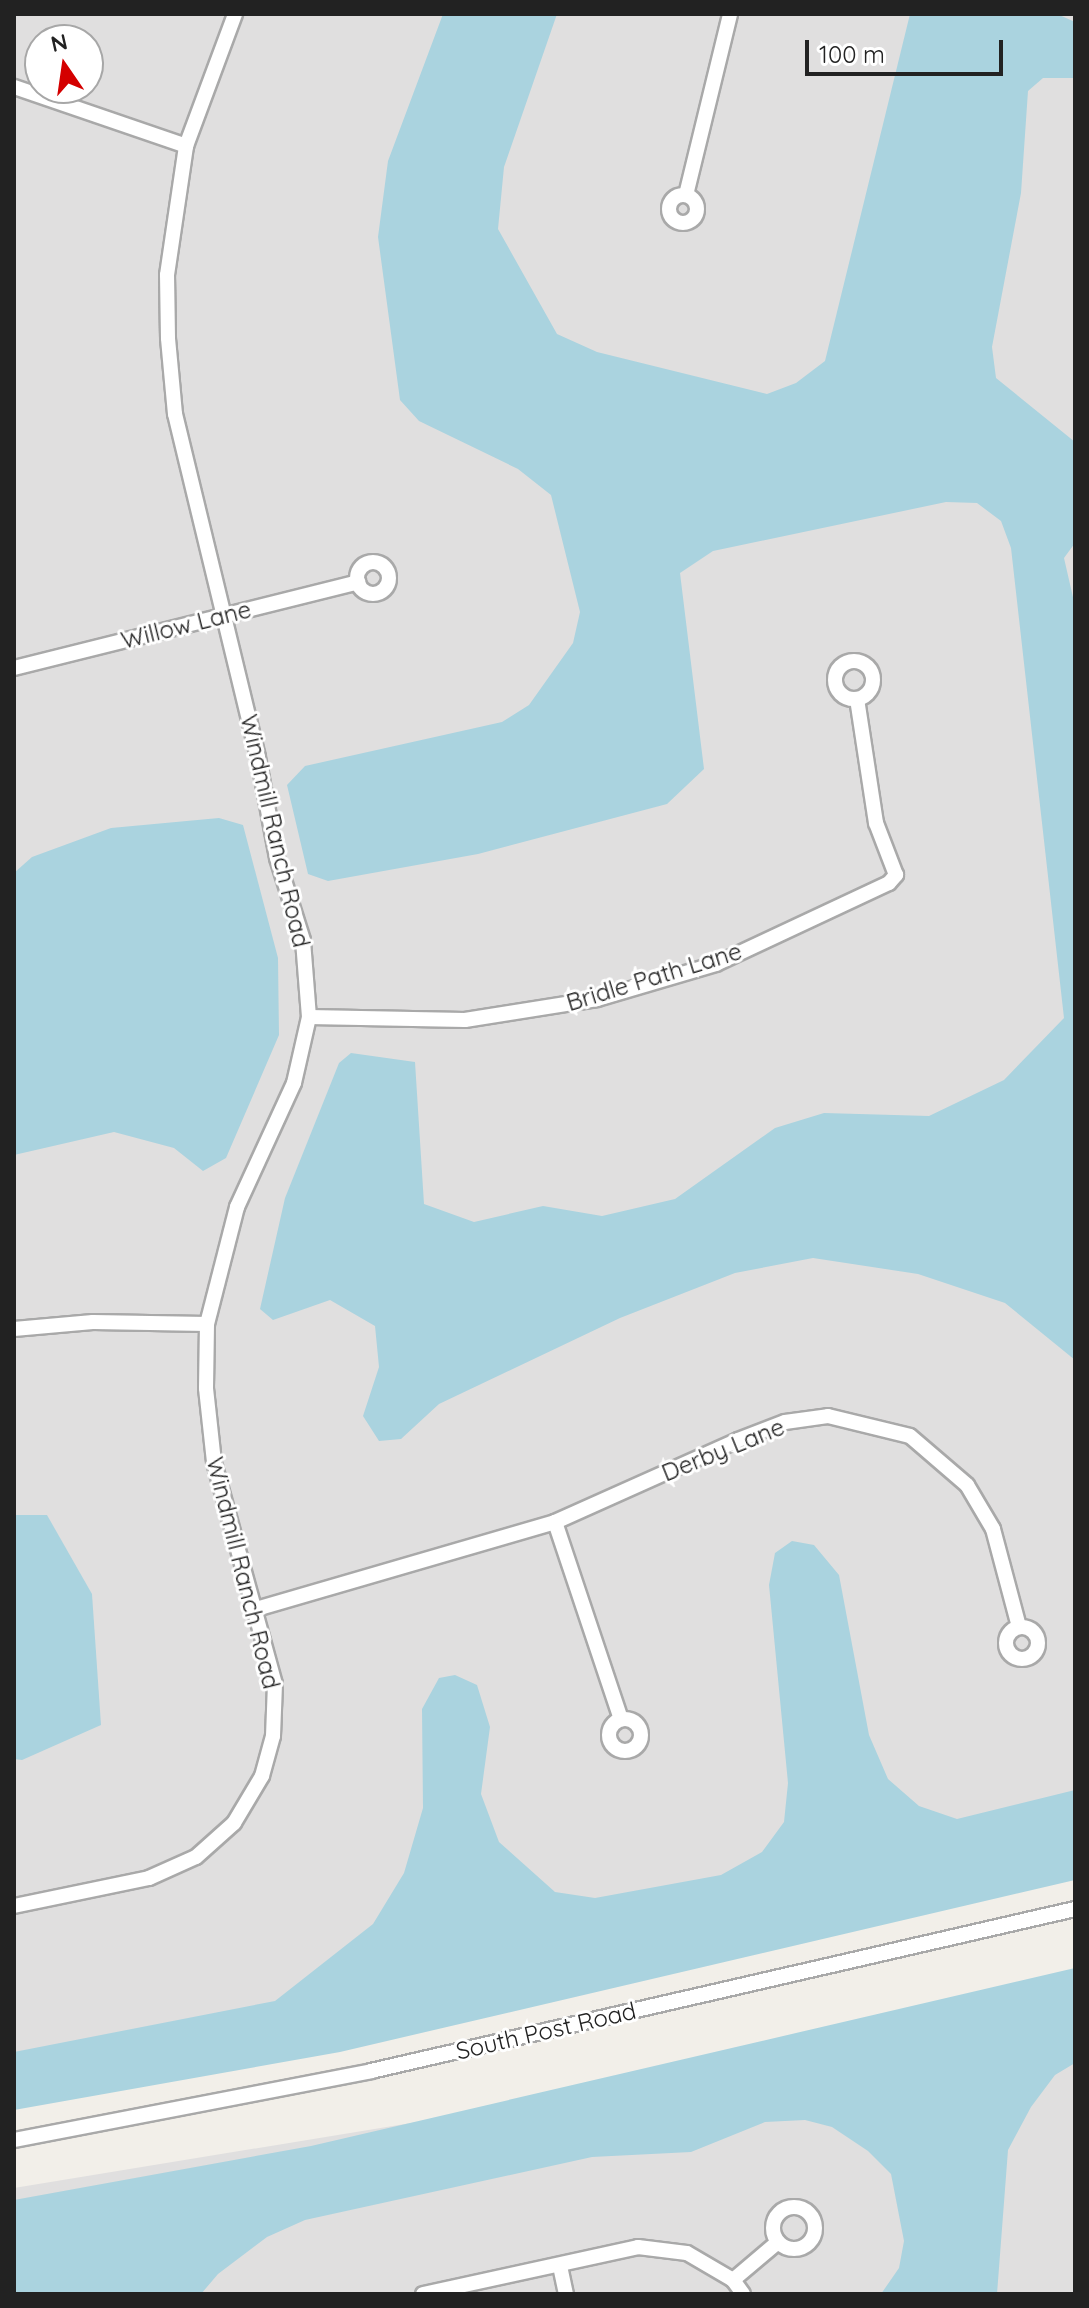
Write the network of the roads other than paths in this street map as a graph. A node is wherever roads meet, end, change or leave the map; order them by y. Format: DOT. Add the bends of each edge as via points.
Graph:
graph roads {
  1 [pos="235,14"];
  2 [pos="730,14"];
  3 [pos="14,87"];
  4 [pos="186,146"];
  5 [pos="686,195"];
  6 [pos="358,582"];
  7 [pos="224,616"];
  8 [pos="14,668"];
  9 [pos="857,699"];
  10 [pos="309,1017"];
  11 [pos="207,1324"];
  12 [pos="14,1329"];
  13 [pos="555,1522"];
  14 [pos="256,1609"];
  15 [pos="1019,1627"];
  16 [pos="621,1719"];
  17 [pos="14,1906"];
  18 [pos="1075,1909"];
  19 [pos="14,2140"];
  20 [pos="778,2242"];
  21 [pos="560,2266"];
  22 [pos="733,2280"];
  23 [pos="423,2294"];
  24 [pos="566,2294"];
  25 [pos="743,2294"];
  1 -- 4 [label="street, Windmill Ranch Road"];
  2 -- 5 [label="street"];
  3 -- 4 [label="street"];
  4 -- 7 [label="street, Windmill Ranch Road" via="167,275 168,338 175,414"];
  6 -- 7 [label="street, Willow Lane"];
  7 -- 8 [label="street, Willow Lane"];
  7 -- 10 [label="street, Windmill Ranch Road" via="277,858 303,940"];
  9 -- 10 [label="street, Bridle Path Lane" via="873,812 896,875 889,883 716,964 597,999 465,1020"];
  10 -- 11 [label="street, Windmill Ranch Road" via="294,1083 237,1207"];
  11 -- 12 [label="street" via="93,1322"];
  11 -- 14 [label="street, Windmill Ranch Road" via="206,1388 214,1462"];
  13 -- 14 [label="street, Derby Lane"];
  13 -- 15 [label="street, Derby Lane" via="785,1422 828,1416 868,1423 910,1436 967,1485 993,1529"];
  13 -- 16 [label="street"];
  14 -- 17 [label="street, Windmill Ranch Road" via="275,1684 273,1736 262,1776 234,1823 196,1857 149,1878"];
  18 -- 19 [label="street, South Post Road" via="371,2071"];
  20 -- 22 [label="street"];
  21 -- 22 [label="street" via="638,2247 687,2253"];
  21 -- 23 [label="street"];
  21 -- 24 [label="street"];
  22 -- 25 [label="street"];
}
